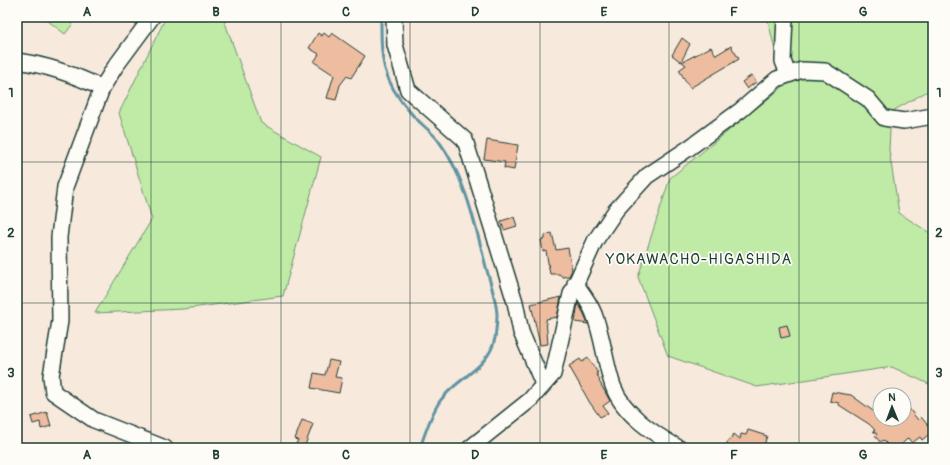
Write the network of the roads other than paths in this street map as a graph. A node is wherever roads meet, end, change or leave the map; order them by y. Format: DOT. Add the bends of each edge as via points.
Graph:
graph roads {
  1 [pos="152,17"];
  2 [pos="394,17"];
  3 [pos="785,17"];
  4 [pos="17,61"];
  5 [pos="788,74"];
  6 [pos="102,88"];
  7 [pos="933,116"];
  8 [pos="575,283"];
  9 [pos="543,384"];
  10 [pos="165,448"];
  11 [pos="470,448"];
  12 [pos="679,448"];
  1 -- 6 [label="street"];
  2 -- 9 [label="street" via="395,45 408,90 465,140 513,295 521,332"];
  3 -- 5 [label="street" via="783,61"];
  4 -- 6 [label="street" via="74,75"];
  5 -- 7 [label="street" via="802,70 825,71 868,99 884,118 904,121"];
  5 -- 8 [label="street" via="777,79 741,110 647,176 616,210 595,241"];
  6 -- 10 [label="street" via="65,187 59,237 60,321 51,376 53,392 94,420"];
  8 -- 9 [label="street" via="564,319 554,374"];
  8 -- 12 [label="street" via="594,313 613,387 638,419"];
  9 -- 11 [label="street" via="530,400"];
}
